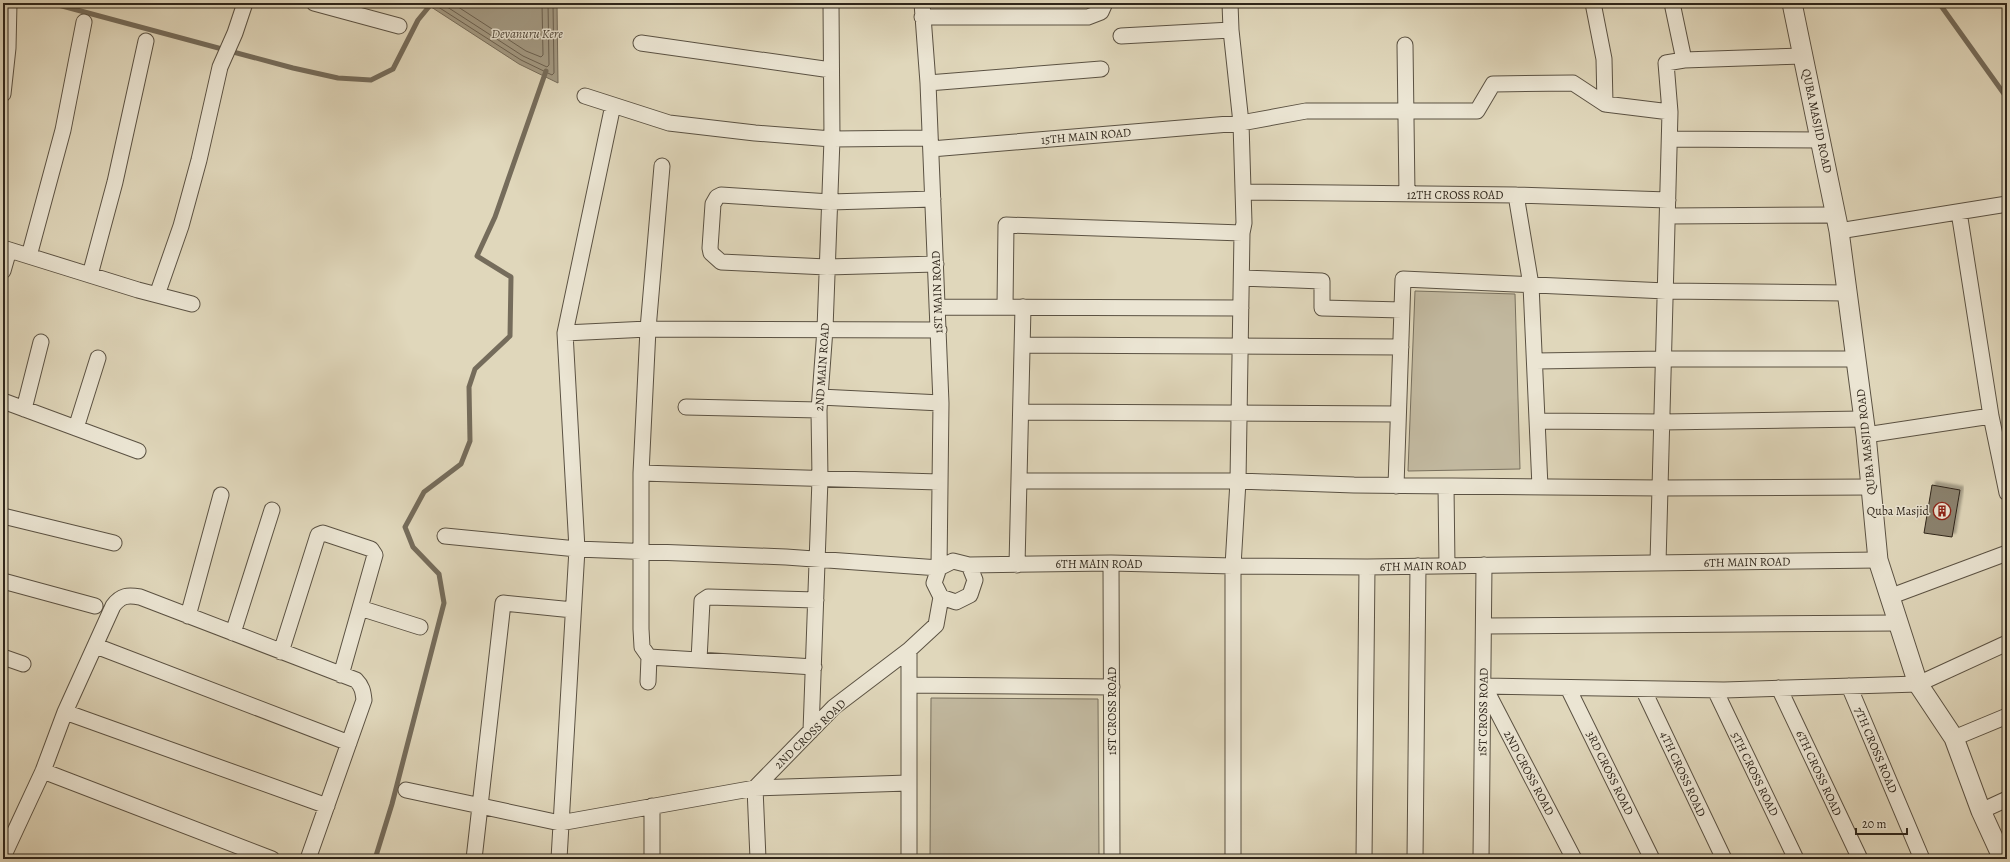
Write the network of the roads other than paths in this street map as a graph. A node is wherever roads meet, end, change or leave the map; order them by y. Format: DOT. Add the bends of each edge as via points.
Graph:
graph roads {
  1 [pos="9,3"];
  2 [pos="245,3"];
  3 [pos="314,3"];
  4 [pos="831,3"];
  5 [pos="1105,3"];
  6 [pos="1230,3"];
  7 [pos="1593,3"];
  8 [pos="1672,3"];
  9 [pos="1792,3"];
  10 [pos="922,10"];
  11 [pos="84,22"];
  12 [pos="398,26"];
  13 [pos="1231,30"];
  14 [pos="1121,36"];
  15 [pos="146,41"];
  16 [pos="641,43"];
  17 [pos="1405,45"];
  18 [pos="1803,56"];
  19 [pos="1684,60"];
  20 [pos="1101,69"];
  21 [pos="831,70"];
  22 [pos="928,83"];
  23 [pos="3,94"];
  24 [pos="584,96"];
  25 [pos="1605,104"];
  26 [pos="613,105"];
  27 [pos="1406,111"];
  28 [pos="1670,112"];
  29 [pos="1241,123"];
  30 [pos="832,139"];
  31 [pos="1670,139"];
  32 [pos="1820,140"];
  33 [pos="930,144"];
  34 [pos="662,166"];
  35 [pos="1243,192"];
  36 [pos="1407,194"];
  37 [pos="1516,195"];
  38 [pos="933,199"];
  39 [pos="1668,200"];
  40 [pos="830,202"];
  41 [pos="2007,204"];
  42 [pos="1959,212"];
  43 [pos="1668,216"];
  44 [pos="1837,223"];
  45 [pos="1242,233"];
  46 [pos="6,249"];
  47 [pos="29,256"];
  48 [pos="936,264"];
  49 [pos="827,267"];
  50 [pos="3,271"];
  51 [pos="90,275"];
  52 [pos="1242,278"];
  53 [pos="1531,285"];
  54 [pos="1666,291"];
  55 [pos="1847,293"];
  56 [pos="157,295"];
  57 [pos="192,304"];
  58 [pos="938,307"];
  59 [pos="1005,307"];
  60 [pos="1023,307"];
  61 [pos="1241,308"];
  62 [pos="1402,310"];
  63 [pos="648,329"];
  64 [pos="825,329"];
  65 [pos="939,330"];
  66 [pos="565,333"];
  67 [pos="41,342"];
  68 [pos="1023,345"];
  69 [pos="1240,346"];
  70 [pos="1401,347"];
  71 [pos="98,358"];
  72 [pos="1664,359"];
  73 [pos="1856,359"];
  74 [pos="1536,361"];
  75 [pos="3,401"];
  76 [pos="941,403"];
  77 [pos="819,404"];
  78 [pos="686,407"];
  79 [pos="24,409"];
  80 [pos="1022,412"];
  81 [pos="1238,414"];
  82 [pos="1398,414"];
  83 [pos="1991,416"];
  84 [pos="1538,421"];
  85 [pos="1662,422"];
  86 [pos="1865,427"];
  87 [pos="76,428"];
  88 [pos="138,451"];
  89 [pos="641,473"];
  90 [pos="820,479"];
  91 [pos="1020,481"];
  92 [pos="1238,481"];
  93 [pos="939,482"];
  94 [pos="1396,486"];
  95 [pos="1446,486"];
  96 [pos="1540,487"];
  97 [pos="1871,487"];
  98 [pos="1660,488"];
  99 [pos="2007,493"];
  100 [pos="221,495"];
  101 [pos="272,510"];
  102 [pos="3,516"];
  103 [pos="445,536"];
  104 [pos="114,543"];
  105 [pos="577,549"];
  106 [pos="641,552"];
  107 [pos="2007,553"];
  108 [pos="818,559"];
  109 [pos="1878,560"];
  110 [pos="1111,563"];
  111 [pos="1658,563"];
  112 [pos="1017,564"];
  113 [pos="969,565"];
  114 [pos="1484,565"];
  115 [pos="1233,566"];
  116 [pos="1418,566"];
  117 [pos="1447,566"];
  118 [pos="1367,567"];
  119 [pos="939,568"];
  120 [pos="3,581"];
  121 [pos="941,597"];
  122 [pos="1889,597"];
  123 [pos="816,600"];
  124 [pos="95,606"];
  125 [pos="360,608"];
  126 [pos="573,610"];
  127 [pos="188,616"];
  128 [pos="1898,623"];
  129 [pos="1484,626"];
  130 [pos="420,627"];
  131 [pos="233,633"];
  132 [pos="2007,643"];
  133 [pos="96,646"];
  134 [pos="909,650"];
  135 [pos="281,652"];
  136 [pos="3,657"];
  137 [pos="649,657"];
  138 [pos="699,660"];
  139 [pos="23,664"];
  140 [pos="814,667"];
  141 [pos="341,675"];
  142 [pos="648,682"];
  143 [pos="1918,684"];
  144 [pos="910,685"];
  145 [pos="1484,686"];
  146 [pos="1849,686"];
  147 [pos="1112,687"];
  148 [pos="1568,688"];
  149 [pos="1779,688"];
  150 [pos="1643,689"];
  151 [pos="1715,690"];
  152 [pos="65,712"];
  153 [pos="2007,716"];
  154 [pos="811,731"];
  155 [pos="1954,738"];
  156 [pos="349,743"];
  157 [pos="43,770"];
  158 [pos="908,783"];
  159 [pos="755,788"];
  160 [pos="406,790"];
  161 [pos="2007,799"];
  162 [pos="327,806"];
  163 [pos="480,806"];
  164 [pos="652,806"];
  165 [pos="1980,811"];
  166 [pos="560,823"];
  167 [pos="3,857"];
  168 [pos="272,859"];
  169 [pos="308,859"];
  170 [pos="474,859"];
  171 [pos="559,859"];
  172 [pos="652,859"];
  173 [pos="758,859"];
  174 [pos="909,859"];
  175 [pos="1112,859"];
  176 [pos="1233,859"];
  177 [pos="1364,859"];
  178 [pos="1415,859"];
  179 [pos="1481,859"];
  180 [pos="1574,859"];
  181 [pos="1652,859"];
  182 [pos="1724,859"];
  183 [pos="1796,859"];
  184 [pos="1860,859"];
  185 [pos="1922,859"];
  186 [pos="2003,859"];
  1 -- 23 [label="street"];
  2 -- 56 [label="street" via="220,67 181,226"];
  3 -- 12 [label="street"];
  4 -- 21 [label="street, 2ND MAIN ROAD"];
  5 -- 10 [label="street" via="1101,12 1088,17"];
  6 -- 13 [label="street"];
  7 -- 25 [label="street" via="1604,59"];
  8 -- 19 [label="street"];
  9 -- 18 [label="street, QUBA MASJID ROAD"];
  10 -- 22 [label="street, 1ST MAIN ROAD"];
  11 -- 47 [label="street" via="63,130"];
  13 -- 14 [label="street"];
  13 -- 29 [label="street"];
  15 -- 51 [label="street" via="115,182"];
  16 -- 21 [label="street"];
  17 -- 27 [label="street"];
  18 -- 19 [label="street"];
  18 -- 32 [label="street, QUBA MASJID ROAD"];
  19 -- 28 [label="street" via="1666,63"];
  20 -- 22 [label="street"];
  21 -- 30 [label="street, 2ND MAIN ROAD"];
  22 -- 33 [label="street, 1ST MAIN ROAD"];
  24 -- 26 [label="street, 15TH MAIN ROAD"];
  25 -- 27 [label="street, 15TH MAIN ROAD" via="1572,83 1493,84 1477,111"];
  25 -- 28 [label="street"];
  26 -- 30 [label="street, 15TH MAIN ROAD" via="670,123"];
  26 -- 66 [label="street"];
  27 -- 29 [label="street, 15TH MAIN ROAD" via="1306,111"];
  27 -- 36 [label="street"];
  28 -- 31 [label="street"];
  29 -- 33 [label="street, 15TH MAIN ROAD"];
  29 -- 35 [label="street"];
  30 -- 33 [label="street, 15TH MAIN ROAD"];
  30 -- 40 [label="street, 2ND MAIN ROAD"];
  31 -- 32 [label="street"];
  31 -- 39 [label="street"];
  32 -- 44 [label="street, QUBA MASJID ROAD"];
  33 -- 38 [label="street, 1ST MAIN ROAD"];
  34 -- 63 [label="street"];
  35 -- 36 [label="street, 12TH CROSS ROAD"];
  35 -- 45 [label="street"];
  36 -- 37 [label="street, 12TH CROSS ROAD"];
  37 -- 39 [label="street, 12TH CROSS ROAD"];
  37 -- 53 [label="street"];
  38 -- 40 [label="street"];
  38 -- 48 [label="street, 1ST MAIN ROAD"];
  39 -- 43 [label="street"];
  40 -- 49 [label="street, 2ND MAIN ROAD"];
  40 -- 49 [label="street" via="721,195 714,204 710,248 714,257 721,262"];
  41 -- 42 [label="street"];
  42 -- 44 [label="street"];
  42 -- 83 [label="street"];
  43 -- 44 [label="street"];
  43 -- 54 [label="street"];
  44 -- 55 [label="street, QUBA MASJID ROAD"];
  45 -- 52 [label="street"];
  45 -- 59 [label="street" via="1006,225"];
  46 -- 47 [label="street"];
  46 -- 50 [label="street"];
  47 -- 51 [label="street"];
  48 -- 49 [label="street"];
  48 -- 58 [label="street, 1ST MAIN ROAD"];
  49 -- 64 [label="street, 2ND MAIN ROAD"];
  51 -- 56 [label="street"];
  52 -- 61 [label="street"];
  52 -- 62 [label="street" via="1322,281 1322,308"];
  53 -- 54 [label="street"];
  53 -- 62 [label="street" via="1404,279"];
  53 -- 74 [label="street"];
  54 -- 55 [label="street"];
  54 -- 72 [label="street"];
  55 -- 73 [label="street, QUBA MASJID ROAD"];
  56 -- 57 [label="street"];
  58 -- 59 [label="street"];
  58 -- 65 [label="street, 1ST MAIN ROAD"];
  59 -- 60 [label="street"];
  60 -- 61 [label="street"];
  60 -- 68 [label="street"];
  61 -- 69 [label="street"];
  62 -- 70 [label="street"];
  63 -- 64 [label="street"];
  63 -- 66 [label="street"];
  63 -- 89 [label="street"];
  64 -- 65 [label="street"];
  64 -- 77 [label="street, 2ND MAIN ROAD"];
  65 -- 76 [label="street, 1ST MAIN ROAD"];
  66 -- 105 [label="street"];
  67 -- 79 [label="street"];
  68 -- 69 [label="street"];
  68 -- 80 [label="street"];
  69 -- 70 [label="street"];
  69 -- 81 [label="street"];
  70 -- 82 [label="street"];
  71 -- 87 [label="street"];
  72 -- 73 [label="street"];
  72 -- 74 [label="street"];
  72 -- 85 [label="street"];
  73 -- 86 [label="street, QUBA MASJID ROAD"];
  74 -- 84 [label="street"];
  75 -- 79 [label="street"];
  76 -- 77 [label="street"];
  76 -- 93 [label="street, 1ST MAIN ROAD"];
  77 -- 78 [label="street"];
  77 -- 90 [label="street, 2ND MAIN ROAD"];
  79 -- 87 [label="street"];
  80 -- 81 [label="street"];
  80 -- 91 [label="street"];
  81 -- 82 [label="street"];
  81 -- 92 [label="street"];
  82 -- 94 [label="street"];
  83 -- 86 [label="street"];
  83 -- 99 [label="street"];
  84 -- 85 [label="street"];
  84 -- 96 [label="street"];
  85 -- 86 [label="street"];
  85 -- 98 [label="street"];
  86 -- 97 [label="street, QUBA MASJID ROAD"];
  87 -- 88 [label="street"];
  89 -- 90 [label="street"];
  89 -- 106 [label="street"];
  90 -- 93 [label="street"];
  90 -- 108 [label="street, 2ND MAIN ROAD"];
  91 -- 92 [label="street"];
  91 -- 112 [label="street"];
  92 -- 94 [label="street"];
  92 -- 115 [label="street"];
  93 -- 119 [label="street, 1ST MAIN ROAD"];
  94 -- 95 [label="street"];
  95 -- 96 [label="street"];
  95 -- 117 [label="street"];
  96 -- 98 [label="street"];
  97 -- 98 [label="street"];
  97 -- 109 [label="street, QUBA MASJID ROAD"];
  98 -- 111 [label="street"];
  100 -- 127 [label="street"];
  101 -- 131 [label="street"];
  102 -- 104 [label="street"];
  103 -- 105 [label="street"];
  105 -- 106 [label="street"];
  105 -- 126 [label="street"];
  106 -- 108 [label="street"];
  106 -- 137 [label="street" via="641,638 642,647"];
  107 -- 122 [label="street"];
  108 -- 119 [label="street"];
  108 -- 123 [label="street, 2ND MAIN ROAD"];
  109 -- 111 [label="street, 6TH MAIN ROAD"];
  109 -- 122 [label="street, QUBA MASJID ROAD"];
  110 -- 112 [label="street, 6TH MAIN ROAD"];
  110 -- 115 [label="street, 6TH MAIN ROAD"];
  110 -- 147 [label="street, 1ST CROSS ROAD"];
  111 -- 114 [label="street, 6TH MAIN ROAD"];
  112 -- 113 [label="street, 6TH MAIN ROAD"];
  113 -- 119 [label="street" via="953,561"];
  113 -- 121 [label="street" via="975,580 970,595 956,602"];
  114 -- 117 [label="street, 6TH MAIN ROAD"];
  114 -- 129 [label="street, 1ST CROSS ROAD"];
  115 -- 118 [label="street, 6TH MAIN ROAD"];
  115 -- 176 [label="street"];
  116 -- 117 [label="street, 6TH MAIN ROAD"];
  116 -- 118 [label="street, 6TH MAIN ROAD"];
  116 -- 178 [label="street"];
  118 -- 177 [label="street"];
  119 -- 121 [label="street" via="934,583"];
  120 -- 124 [label="street"];
  121 -- 134 [label="street, 2ND CROSS ROAD" via="936,625"];
  122 -- 128 [label="street, QUBA MASJID ROAD"];
  123 -- 138 [label="street" via="708,597 702,601"];
  123 -- 140 [label="street, 2ND MAIN ROAD"];
  125 -- 130 [label="street"];
  125 -- 135 [label="street" via="375,554 370,549 323,533 318,535"];
  125 -- 141 [label="street"];
  126 -- 163 [label="street" via="503,603"];
  126 -- 166 [label="street"];
  127 -- 131 [label="street"];
  127 -- 133 [label="street" via="140,597 128,595 119,598 113,606"];
  128 -- 129 [label="street"];
  128 -- 143 [label="street, QUBA MASJID ROAD"];
  129 -- 145 [label="street, 1ST CROSS ROAD"];
  131 -- 135 [label="street"];
  132 -- 143 [label="street"];
  133 -- 152 [label="street"];
  133 -- 156 [label="street"];
  134 -- 144 [label="street"];
  134 -- 154 [label="street, 2ND CROSS ROAD" via="834,707"];
  135 -- 141 [label="street"];
  136 -- 139 [label="street"];
  137 -- 138 [label="street"];
  137 -- 142 [label="street"];
  138 -- 140 [label="street"];
  140 -- 154 [label="street, 2ND MAIN ROAD"];
  141 -- 156 [label="street" via="356,680 363,691 364,700"];
  143 -- 146 [label="street"];
  143 -- 155 [label="street, QUBA MASJID ROAD"];
  144 -- 147 [label="street"];
  144 -- 158 [label="street"];
  145 -- 148 [label="street"];
  145 -- 179 [label="street, 1ST CROSS ROAD"];
  145 -- 180 [label="street, 2ND CROSS ROAD"];
  146 -- 149 [label="street"];
  146 -- 185 [label="street, 7TH CROSS ROAD"];
  147 -- 175 [label="street, 1ST CROSS ROAD"];
  148 -- 150 [label="street"];
  148 -- 181 [label="street, 3RD CROSS ROAD"];
  149 -- 151 [label="street"];
  149 -- 184 [label="street, 6TH CROSS ROAD"];
  150 -- 151 [label="street"];
  150 -- 182 [label="street, 4TH CROSS ROAD"];
  151 -- 183 [label="street, 5TH CROSS ROAD"];
  152 -- 157 [label="street"];
  152 -- 162 [label="street"];
  153 -- 155 [label="street"];
  154 -- 159 [label="street, 2ND CROSS ROAD"];
  155 -- 165 [label="street, QUBA MASJID ROAD"];
  156 -- 162 [label="street"];
  157 -- 167 [label="street"];
  157 -- 168 [label="street"];
  158 -- 159 [label="street"];
  158 -- 174 [label="street"];
  159 -- 164 [label="street"];
  159 -- 173 [label="street"];
  160 -- 163 [label="street"];
  161 -- 165 [label="street"];
  162 -- 169 [label="street"];
  163 -- 166 [label="street"];
  163 -- 170 [label="street"];
  164 -- 166 [label="street"];
  164 -- 172 [label="street"];
  165 -- 186 [label="street, QUBA MASJID ROAD"];
  166 -- 171 [label="street"];
}
